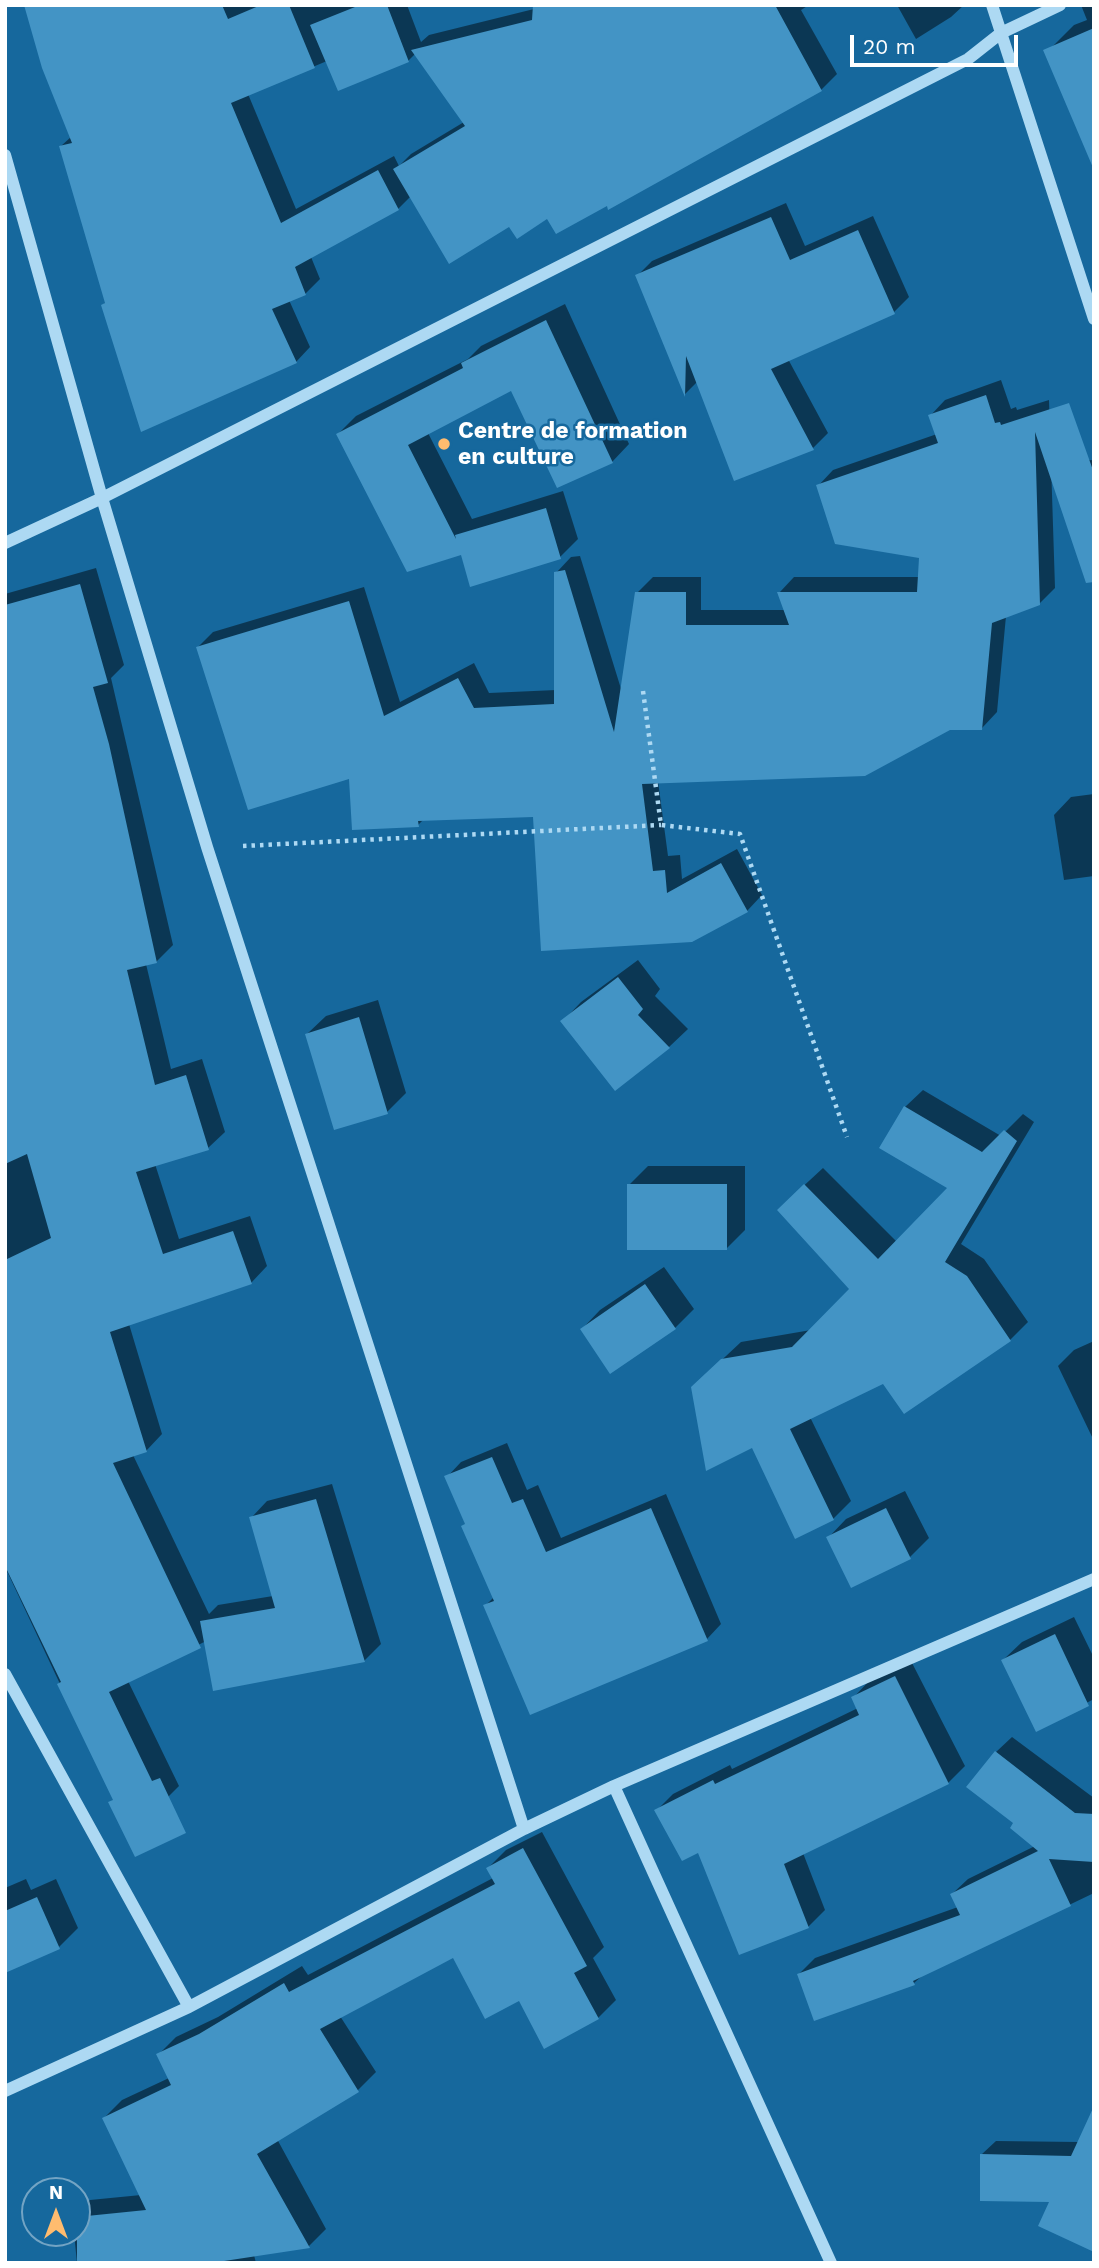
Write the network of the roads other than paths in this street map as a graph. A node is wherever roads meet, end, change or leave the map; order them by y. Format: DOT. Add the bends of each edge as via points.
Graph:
graph roads {
  1 [pos="992,5"];
  2 [pos="1060,5"];
  3 [pos="1001,33"];
  4 [pos="5,155"];
  5 [pos="1094,319"];
  6 [pos="102,498"];
  7 [pos="5,543"];
  8 [pos="1094,1579"];
  9 [pos="5,1674"];
  10 [pos="614,1786"];
  11 [pos="524,1829"];
  12 [pos="189,2007"];
  13 [pos="5,2091"];
  14 [pos="831,2263"];
  1 -- 3 [label="street"];
  2 -- 3 [label="street"];
  3 -- 5 [label="street"];
  3 -- 6 [label="street" via="968,59"];
  4 -- 6 [label="street"];
  6 -- 7 [label="street"];
  6 -- 11 [label="street" via="207,847"];
  8 -- 10 [label="street"];
  9 -- 12 [label="street"];
  10 -- 11 [label="street"];
  10 -- 14 [label="street"];
  11 -- 12 [label="street"];
  12 -- 13 [label="street"];
}
